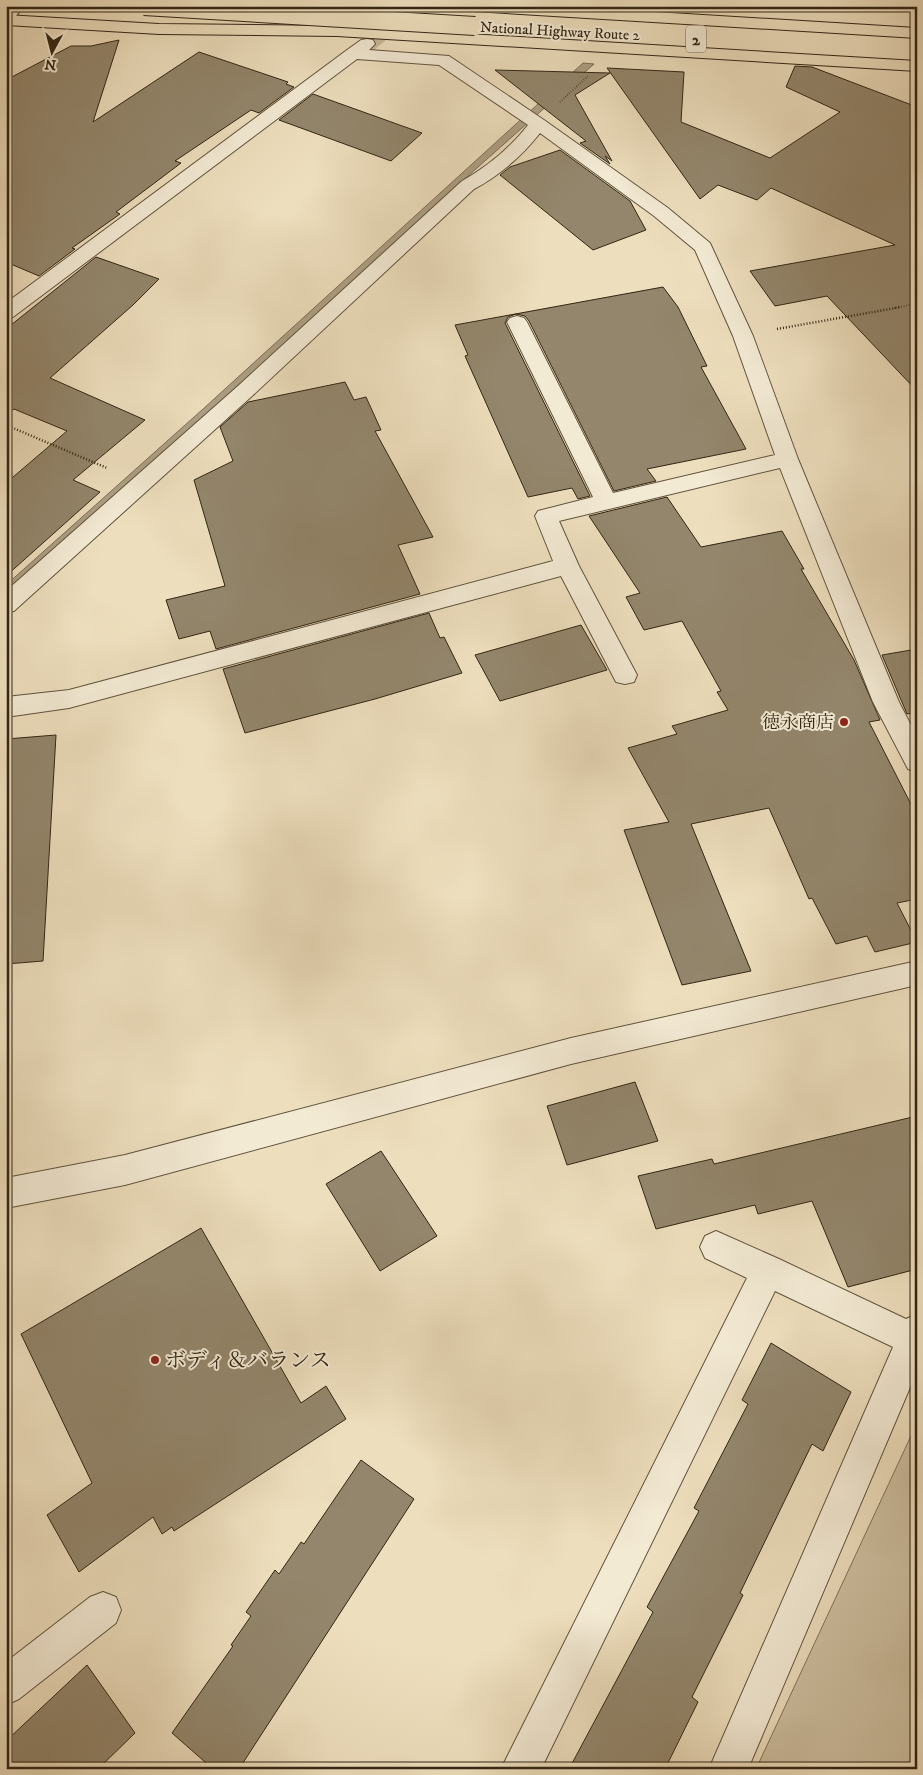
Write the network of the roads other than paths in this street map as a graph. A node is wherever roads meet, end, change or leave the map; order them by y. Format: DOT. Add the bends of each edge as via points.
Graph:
graph roads {
  1 [pos="16,6"];
  2 [pos="144,6"];
  3 [pos="473,6"];
  4 [pos="700,6"];
  5 [pos="481,7"];
  6 [pos="6,19"];
  7 [pos="917,20"];
  8 [pos="917,33"];
  9 [pos="917,52"];
  10 [pos="917,66"];
  11 [pos="531,119"];
  12 [pos="6,313"];
  13 [pos="517,322"];
  14 [pos="787,458"];
  15 [pos="606,501"];
  16 [pos="567,566"];
  17 [pos="6,605"];
  18 [pos="625,676"];
  19 [pos="6,708"];
  20 [pos="917,762"];
  21 [pos="917,973"];
  22 [pos="6,1193"];
  23 [pos="716,1247"];
  24 [pos="768,1270"];
  25 [pos="915,1335"];
  26 [pos="103,1610"];
  27 [pos="6,1686"];
  28 [pos="520,1769"];
  29 [pos="728,1769"];
  1 -- 6 [label="main road"];
  2 -- 9 [label="main road, National Highway Route 2 / 2, bridge"];
  3 -- 5 [label="main road, National Highway Route 2 / 2"];
  4 -- 7 [label="main road"];
  5 -- 8 [label="main road, National Highway Route 2 / 2"];
  6 -- 10 [label="main road" via="159,29 336,31"];
  11 -- 12 [label="street" via="443,60 360,49"];
  11 -- 14 [label="street" via="661,212 703,247 743,336"];
  11 -- 17 [label="street" via="529,136 482,178 468,185"];
  13 -- 15 [label="street"];
  14 -- 15 [label="street"];
  14 -- 20 [label="street" via="886,702"];
  15 -- 16 [label="street" via="546,516"];
  16 -- 18 [label="street"];
  16 -- 19 [label="street" via="69,699"];
  21 -- 22 [label="street" via="571,1051 125,1170"];
  23 -- 24 [label="street"];
  24 -- 25 [label="street"];
  24 -- 28 [label="street"];
  25 -- 29 [label="street"];
  26 -- 27 [label="street"];
}
